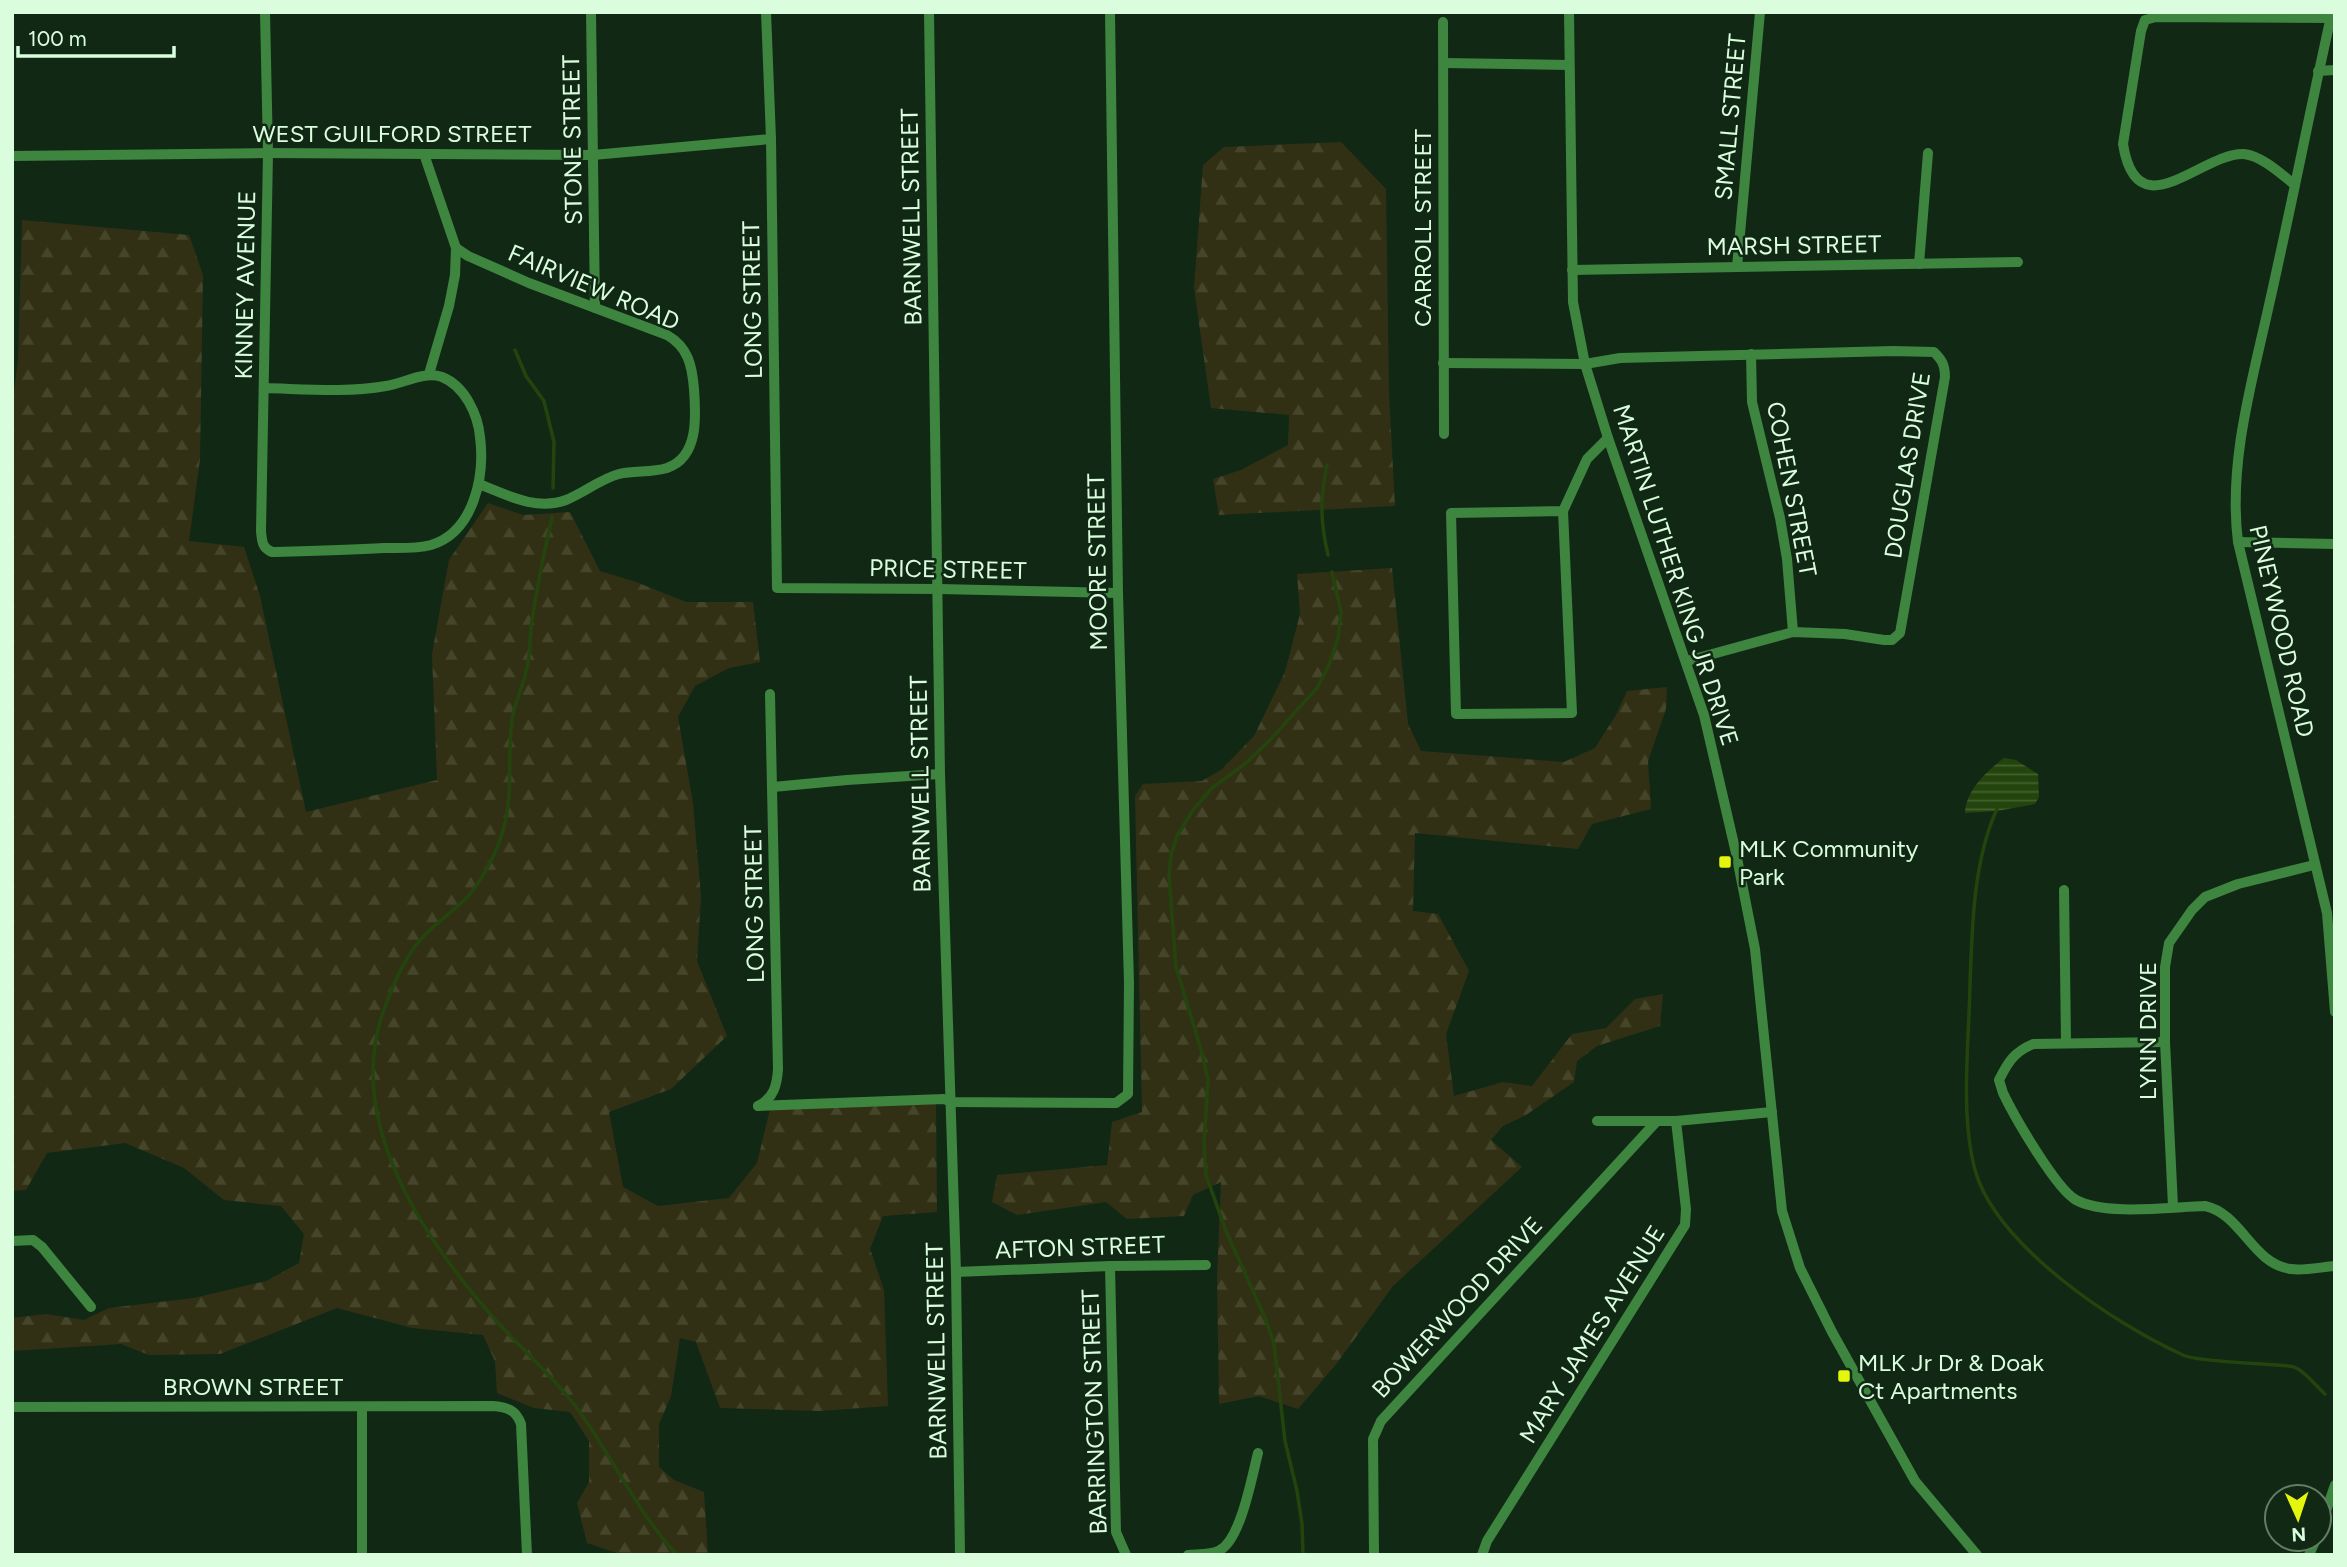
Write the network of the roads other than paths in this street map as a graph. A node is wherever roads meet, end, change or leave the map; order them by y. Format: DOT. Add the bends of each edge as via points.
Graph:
graph roads {
  1 [pos="265,12"];
  2 [pos="591,12"];
  3 [pos="766,12"];
  4 [pos="929,12"];
  5 [pos="1110,12"];
  6 [pos="1569,12"];
  7 [pos="1760,12"];
  8 [pos="2331,15"];
  9 [pos="1443,22"];
  10 [pos="1444,63"];
  11 [pos="1569,65"];
  12 [pos="2335,70"];
  13 [pos="2318,71"];
  14 [pos="771,139"];
  15 [pos="268,153"];
  16 [pos="1928,153"];
  17 [pos="424,154"];
  18 [pos="593,155"];
  19 [pos="12,156"];
  20 [pos="2295,185"];
  21 [pos="456,248"];
  22 [pos="2018,262"];
  23 [pos="1919,264"];
  24 [pos="1737,267"];
  25 [pos="1572,270"];
  26 [pos="595,308"];
  27 [pos="1751,354"];
  28 [pos="1443,363"];
  29 [pos="1586,364"];
  30 [pos="429,374"];
  31 [pos="264,388"];
  32 [pos="1444,434"];
  33 [pos="1608,438"];
  34 [pos="479,484"];
  35 [pos="1563,511"];
  36 [pos="2238,542"];
  37 [pos="2335,544"];
  38 [pos="777,588"];
  39 [pos="939,589"];
  40 [pos="1118,593"];
  41 [pos="1793,632"];
  42 [pos="1687,662"];
  43 [pos="770,694"];
  44 [pos="940,774"];
  45 [pos="773,788"];
  46 [pos="2314,865"];
  47 [pos="2064,890"];
  48 [pos="2335,1012"];
  49 [pos="2066,1042"];
  50 [pos="2165,1042"];
  51 [pos="951,1102"];
  52 [pos="1772,1112"];
  53 [pos="1597,1121"];
  54 [pos="1675,1121"];
  55 [pos="1656,1122"];
  56 [pos="2173,1206"];
  57 [pos="12,1241"];
  58 [pos="1206,1265"];
  59 [pos="1110,1266"];
  60 [pos="2335,1266"];
  61 [pos="956,1272"];
  62 [pos="91,1307"];
  63 [pos="12,1407"];
  64 [pos="362,1407"];
  65 [pos="1258,1453"];
  66 [pos="362,1555"];
  67 [pos="527,1555"];
  68 [pos="960,1555"];
  69 [pos="1126,1555"];
  70 [pos="1188,1555"];
  71 [pos="1374,1555"];
  72 [pos="1482,1555"];
  73 [pos="1977,1555"];
  1 -- 15 [label="street, KINNEY AVENUE"];
  2 -- 18 [label="street, STONE STREET"];
  3 -- 14 [label="street, LONG STREET"];
  4 -- 39 [label="street, BARNWELL STREET"];
  5 -- 40 [label="street, MOORE STREET"];
  6 -- 11 [label="street, MARTIN LUTHER KING JR DRIVE"];
  7 -- 24 [label="street, SMALL STREET"];
  8 -- 13 [label="street, PINEYWOOD ROAD"];
  8 -- 20 [label="street" via="2156,17 2145,20 2141,31 2123,144 2135,178 2168,184 2226,157 2247,154"];
  9 -- 10 [label="street, CARROLL STREET"];
  10 -- 11 [label="street"];
  10 -- 28 [label="street, CARROLL STREET"];
  11 -- 25 [label="street, MARTIN LUTHER KING JR DRIVE"];
  12 -- 13 [label="street"];
  13 -- 20 [label="street, PINEYWOOD ROAD"];
  14 -- 18 [label="street, WEST GUILFORD STREET"];
  14 -- 38 [label="street, LONG STREET"];
  15 -- 17 [label="street, WEST GUILFORD STREET"];
  15 -- 19 [label="street, WEST GUILFORD STREET"];
  15 -- 31 [label="street, KINNEY AVENUE"];
  16 -- 23 [label="street"];
  17 -- 18 [label="street, WEST GUILFORD STREET"];
  17 -- 21 [label="street"];
  18 -- 26 [label="street, STONE STREET"];
  20 -- 36 [label="street, PINEYWOOD ROAD" via="2245,416 2236,489"];
  21 -- 26 [label="street, FAIRVIEW ROAD"];
  21 -- 30 [label="street" via="449,306"];
  22 -- 23 [label="street, MARSH STREET"];
  23 -- 24 [label="street, MARSH STREET"];
  24 -- 25 [label="street, MARSH STREET"];
  25 -- 29 [label="street, MARTIN LUTHER KING JR DRIVE" via="1573,302"];
  26 -- 34 [label="street, FAIRVIEW ROAD" via="667,335 686,353 692,370 694,415 688,451 667,468 620,474 554,503 539,504"];
  27 -- 29 [label="street, DOUGLAS DRIVE" via="1620,358"];
  27 -- 41 [label="street, COHEN STREET" via="1752,402 1780,518"];
  27 -- 41 [label="street, DOUGLAS DRIVE" via="1925,350 1934,352 1945,367 1900,634 1884,640"];
  28 -- 29 [label="street, DOUGLAS DRIVE"];
  28 -- 32 [label="street, CARROLL STREET"];
  29 -- 33 [label="street, MARTIN LUTHER KING JR DRIVE"];
  30 -- 31 [label="street" via="365,388"];
  30 -- 34 [label="street" via="457,386 469,402 480,435"];
  31 -- 34 [label="street, KINNEY AVENUE" via="261,531 266,550 431,545 457,528"];
  33 -- 35 [label="street" via="1587,459"];
  33 -- 42 [label="street, MARTIN LUTHER KING JR DRIVE"];
  35 -- 35 [label="street" via="1451,513 1456,714 1572,713"];
  36 -- 37 [label="street"];
  36 -- 46 [label="street, PINEYWOOD ROAD"];
  38 -- 39 [label="street, PRICE STREET"];
  39 -- 40 [label="street, PRICE STREET"];
  39 -- 44 [label="street, BARNWELL STREET"];
  40 -- 51 [label="street, MOORE STREET" via="1128,1094 1116,1103"];
  41 -- 42 [label="street, DOUGLAS DRIVE"];
  42 -- 52 [label="street, MARTIN LUTHER KING JR DRIVE" via="1704,715 1755,949"];
  43 -- 45 [label="street, LONG STREET"];
  44 -- 45 [label="street"];
  44 -- 51 [label="street, BARNWELL STREET"];
  45 -- 51 [label="street, LONG STREET" via="777,1082 771,1096 758,1106"];
  46 -- 48 [label="street, PINEYWOOD ROAD" via="2327,913"];
  46 -- 50 [label="street, LYNN DRIVE" via="2220,891 2192,910 2169,943"];
  47 -- 49 [label="street"];
  49 -- 50 [label="street"];
  49 -- 56 [label="street" via="2033,1044 2019,1050 1999,1080 2009,1106 2051,1171 2073,1199 2089,1205 2112,1209"];
  50 -- 56 [label="street, LYNN DRIVE"];
  51 -- 61 [label="street, BARNWELL STREET"];
  52 -- 54 [label="street"];
  52 -- 73 [label="street, MARTIN LUTHER KING JR DRIVE" via="1782,1211 1800,1268 1915,1481"];
  53 -- 55 [label="street"];
  54 -- 55 [label="street"];
  54 -- 72 [label="street, MARY JAMES AVENUE" via="1685,1225"];
  55 -- 71 [label="street, BOWERWOOD DRIVE" via="1381,1421 1373,1439"];
  56 -- 60 [label="street" via="2218,1208 2271,1263 2291,1269"];
  57 -- 62 [label="street" via="33,1240 42,1247"];
  58 -- 59 [label="street, AFTON STREET"];
  59 -- 61 [label="street, AFTON STREET"];
  59 -- 69 [label="street, BARRINGTON STREET" via="1116,1532"];
  61 -- 68 [label="street, BARNWELL STREET"];
  63 -- 64 [label="street, BROWN STREET"];
  64 -- 66 [label="street"];
  64 -- 67 [label="street, BROWN STREET" via="493,1406 515,1412 521,1424"];
  65 -- 70 [label="street" via="1228,1544 1219,1551"];
}
